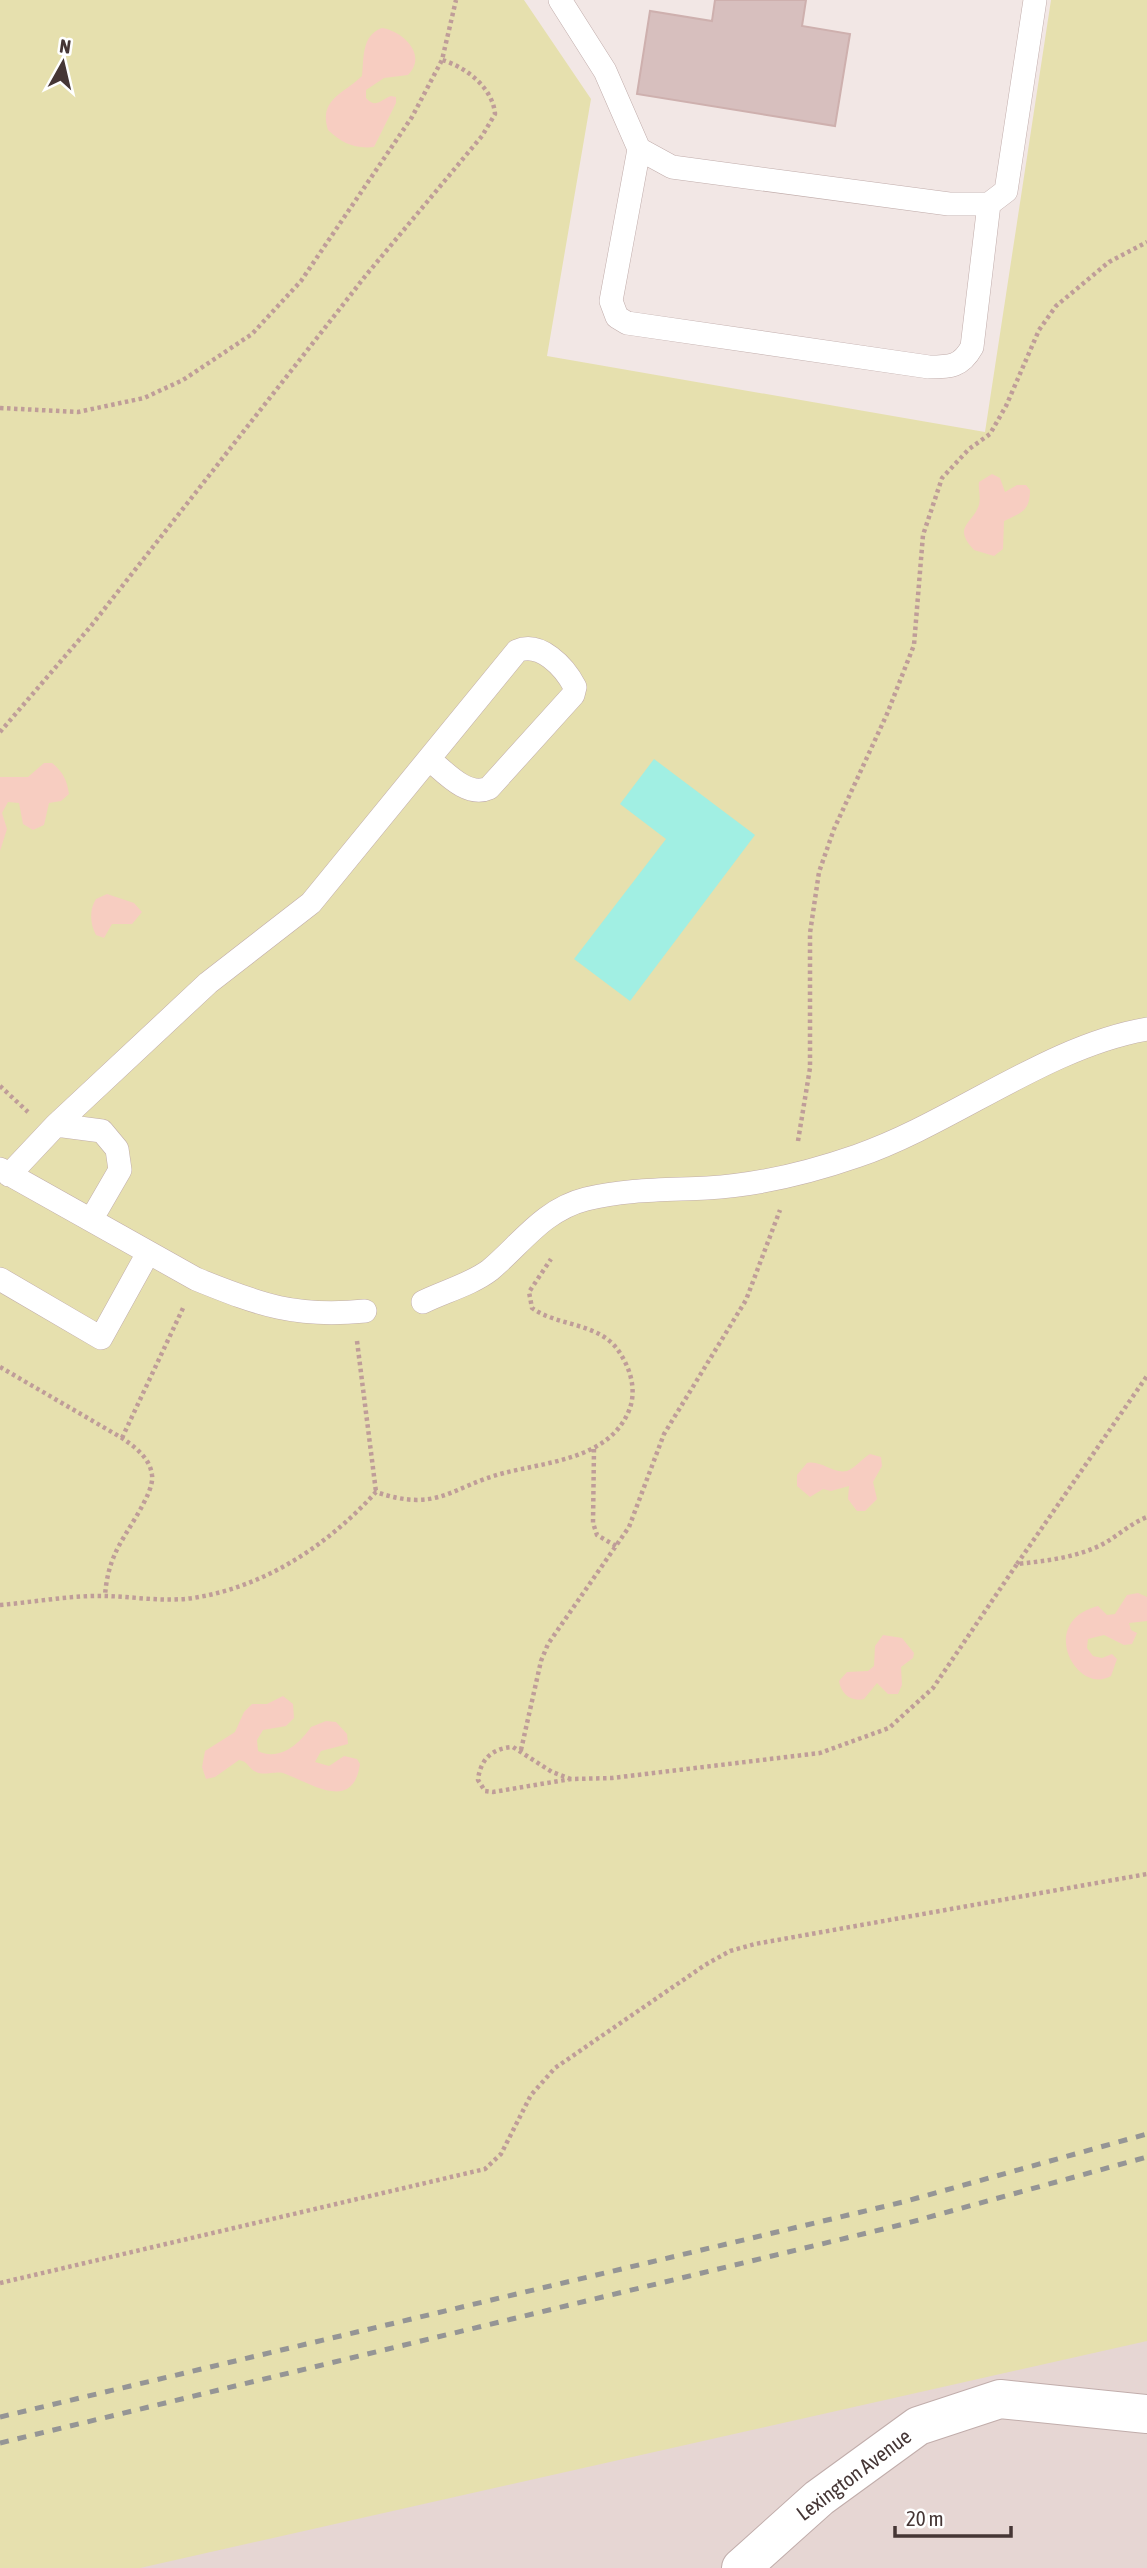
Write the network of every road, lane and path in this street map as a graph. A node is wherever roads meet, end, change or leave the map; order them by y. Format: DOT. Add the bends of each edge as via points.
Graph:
graph roads {
  1 [pos="456,0"];
  2 [pos="560,0"];
  3 [pos="1035,0"];
  4 [pos="442,60"];
  5 [pos="639,149"];
  6 [pos="989,204"];
  7 [pos="1147,242"];
  8 [pos="0,408"];
  9 [pos="0,732"];
  10 [pos="429,759"];
  11 [pos="1147,1029"];
  12 [pos="56,1125"];
  13 [pos="5,1172"];
  14 [pos="786,1178"];
  15 [pos="563,1206"];
  16 [pos="91,1220"];
  17 [pos="148,1253"];
  18 [pos="0,1279"];
  19 [pos="197,1279"];
  20 [pos="423,1301"];
  21 [pos="360,1312"];
  22 [pos="0,1367"];
  23 [pos="1147,1376"];
  24 [pos="122,1438"];
  25 [pos="594,1449"];
  26 [pos="376,1492"];
  27 [pos="1147,1517"];
  28 [pos="615,1546"];
  29 [pos="1017,1564"];
  30 [pos="105,1596"];
  31 [pos="0,1605"];
  32 [pos="521,1750"];
  33 [pos="571,1779"];
  34 [pos="1147,1874"];
  35 [pos="0,2283"];
  36 [pos="1147,2414"];
  37 [pos="740,2568"];
  1 -- 4 [label="path"];
  2 -- 5 [label="lane" via="605,71"];
  3 -- 6 [label="lane" via="1006,191"];
  4 -- 8 [label="path" via="412,117 309,270 252,334 183,380 144,398 78,412"];
  4 -- 9 [label="path" via="466,72 489,94 495,114 482,136 351,294 91,626"];
  5 -- 6 [label="lane" via="671,167 948,204"];
  5 -- 6 [label="lane" via="611,301 617,317 627,323 951,367 964,361 972,347"];
  7 -- 14 [label="path" via="1109,262 1056,306 990,434 942,478 923,536 914,645 834,828 820,872 810,933 810,1068"];
  10 -- 10 [label="lane" via="517,651 538,648 570,677 573,695 489,788 469,791"];
  10 -- 12 [label="lane" via="311,903 208,982"];
  11 -- 14 [label="lane" via="1071,1053 859,1156"];
  12 -- 13 [label="lane"];
  12 -- 16 [label="lane" via="102,1131 117,1149 120,1170"];
  13 -- 16 [label="lane"];
  14 -- 15 [label="lane" via="710,1188 635,1190"];
  14 -- 28 [label="path" via="777,1226 746,1300 664,1434 629,1527"];
  15 -- 20 [label="lane" via="517,1241 488,1271"];
  15 -- 25 [label="path" via="565,1242 529,1292 532,1308 547,1319 575,1323 597,1334 619,1351 633,1381 633,1401 620,1430"];
  16 -- 17 [label="lane"];
  17 -- 18 [label="lane" via="101,1338"];
  17 -- 19 [label="lane"];
  19 -- 21 [label="lane" via="296,1313"];
  19 -- 24 [label="path"];
  21 -- 26 [label="path"];
  22 -- 24 [label="path"];
  23 -- 29 [label="path"];
  24 -- 30 [label="path" via="139,1450 153,1477 115,1554"];
  25 -- 26 [label="path" via="499,1474 439,1499 408,1500"];
  25 -- 28 [label="path" via="593,1523 597,1535"];
  26 -- 30 [label="path" via="351,1519 280,1570 192,1598"];
  27 -- 29 [label="path" via="1101,1545 1061,1559"];
  28 -- 32 [label="path" via="548,1644"];
  29 -- 33 [label="path" via="933,1688 889,1728 820,1753"];
  30 -- 31 [label="path"];
  32 -- 33 [label="path"];
  32 -- 33 [label="path" via="505,1747 492,1753 479,1771 479,1786 493,1792"];
  34 -- 35 [label="path" via="730,1951 555,2068 531,2095 501,2154 485,2169"];
  36 -- 37 [label="street, Lexington Avenue" via="1000,2399 918,2426 819,2498"];
}
